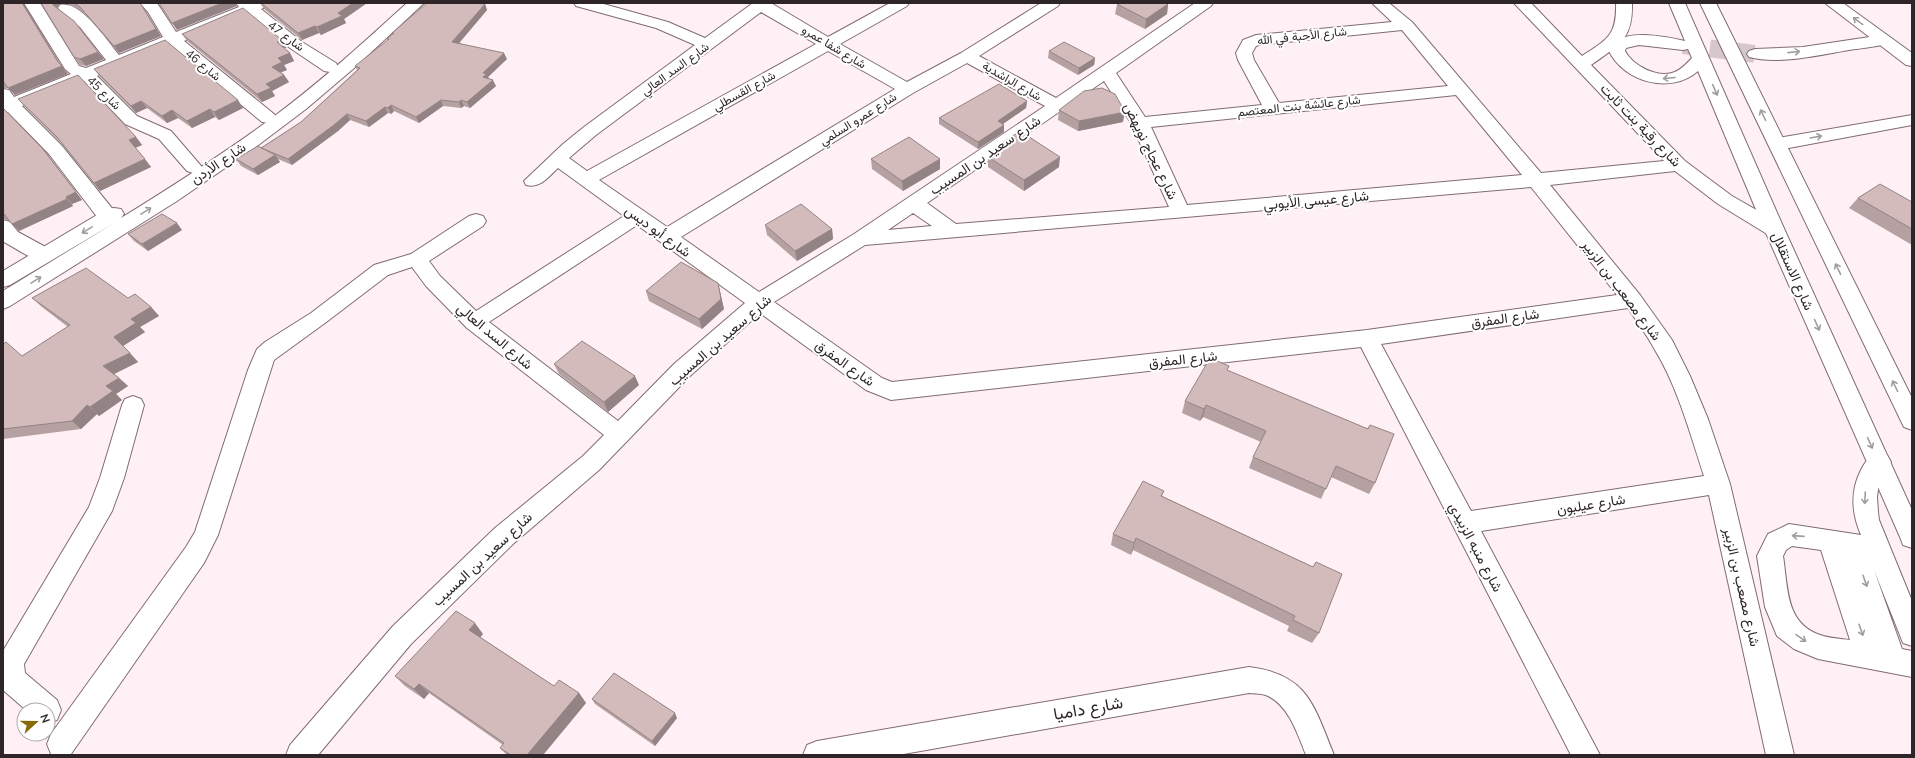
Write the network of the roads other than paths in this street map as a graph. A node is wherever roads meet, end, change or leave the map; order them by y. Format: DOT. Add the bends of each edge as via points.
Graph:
graph roads {
  1 [pos="32,3"];
  2 [pos="148,3"];
  3 [pos="401,3"];
  4 [pos="416,3"];
  5 [pos="582,3"];
  6 [pos="901,3"];
  7 [pos="1052,3"];
  8 [pos="1380,3"];
  9 [pos="1522,3"];
  10 [pos="1624,3"];
  11 [pos="1677,3"];
  12 [pos="1708,3"];
  13 [pos="1833,3"];
  14 [pos="762,4"];
  15 [pos="252,5"];
  16 [pos="1195,5"];
  17 [pos="66,8"];
  18 [pos="1406,25"];
  19 [pos="173,40"];
  20 [pos="1883,40"];
  21 [pos="827,44"];
  22 [pos="708,45"];
  23 [pos="1683,45"];
  24 [pos="1755,54"];
  25 [pos="967,56"];
  26 [pos="1701,59"];
  27 [pos="1912,61"];
  28 [pos="116,63"];
  29 [pos="1581,64"];
  30 [pos="330,67"];
  31 [pos="1106,71"];
  32 [pos="87,75"];
  33 [pos="907,89"];
  34 [pos="1459,90"];
  35 [pos="5,102"];
  36 [pos="1057,106"];
  37 [pos="1273,109"];
  38 [pos="268,118"];
  39 [pos="1912,120"];
  40 [pos="1140,123"];
  41 [pos="1778,144"];
  42 [pos="557,159"];
  43 [pos="1679,165"];
  44 [pos="193,167"];
  45 [pos="587,179"];
  46 [pos="1536,180"];
  47 [pos="533,182"];
  48 [pos="1758,191"];
  49 [pos="1722,198"];
  50 [pos="913,203"];
  51 [pos="1181,212"];
  52 [pos="637,216"];
  53 [pos="108,217"];
  54 [pos="476,221"];
  55 [pos="3,227"];
  56 [pos="1774,229"];
  57 [pos="953,232"];
  58 [pos="666,237"];
  59 [pos="861,239"];
  60 [pos="44,255"];
  61 [pos="417,259"];
  62 [pos="3,280"];
  63 [pos="1633,300"];
  64 [pos="3,301"];
  65 [pos="759,302"];
  66 [pos="474,322"];
  67 [pos="1368,338"];
  68 [pos="133,405"];
  69 [pos="1912,422"];
  70 [pos="619,434"];
  71 [pos="1879,462"];
  72 [pos="1718,484"];
  73 [pos="1463,523"];
  74 [pos="1912,537"];
  75 [pos="1842,542"];
  76 [pos="1878,549"];
  77 [pos="1912,634"];
  78 [pos="1891,660"];
  79 [pos="37,702"];
  80 [pos="56,726"];
  81 [pos="61,750"];
  82 [pos="300,755"];
  83 [pos="817,755"];
  84 [pos="1320,755"];
  85 [pos="1586,755"];
  86 [pos="1780,755"];
  1 -- 32 [label="main road, شارع 45" via="73,69"];
  2 -- 19 [label="main road, شارع 46"];
  3 -- 30 [label="main road, شارع الأردن"];
  64 -- 4 [label="main road, شارع الأردن, one-way" via="225,160 284,117"];
  5 -- 22 [label="main road" via="662,25"];
  6 -- 21 [label="main road, شارع القسطلي"];
  7 -- 25 [label="main road, شارع عمرو السلمي"];
  8 -- 18 [label="main road, شارع مصعب بن الزبير"];
  9 -- 29 [label="main road, شارع رقية بنت ثابت"];
  10 -- 29 [label="main road" via="1621,32"];
  11 -- 26 [label="main road, شارع الاستقلال"];
  41 -- 12 [label="main road, one-way"];
  20 -- 13 [label="main road, one-way"];
  14 -- 21 [label="main road, شارع شفا عمرو"];
  14 -- 22 [label="main road, شارع السد العالي"];
  15 -- 19 [label="main road"];
  15 -- 30 [label="main road, شارع 47" via="296,45"];
  16 -- 31 [label="main road, شارع سعيد بن المسيب"];
  17 -- 28 [label="main road" via="86,24"];
  18 -- 34 [label="main road, شارع مصعب بن الزبير"];
  18 -- 37 [label="main road, شارع الأحبة في الله" via="1256,40 1249,43 1244,53 1246,60"];
  19 -- 28 [label="main road"];
  19 -- 38 [label="main road, شارع 46"];
  24 -- 20 [label="main road, one-way"];
  20 -- 27 [label="main road"];
  21 -- 33 [label="main road, شارع شفا عمرو"];
  21 -- 45 [label="main road, شارع القسطلي"];
  22 -- 42 [label="main road, شارع السد العالي" via="590,131"];
  26 -- 23 [label="main road, one-way" via="1680,76 1663,78 1647,75 1628,66 1619,58 1617,51 1619,45 1632,40"];
  25 -- 33 [label="main road, شارع عمرو السلمي"];
  25 -- 36 [label="main road, شارع الراشدية"];
  26 -- 48 [label="main road, شارع الاستقلال, one-way"];
  28 -- 32 [label="main road"];
  29 -- 43 [label="main road, شارع رقية بنت ثابت"];
  30 -- 38 [label="main road, شارع الأردن"];
  31 -- 36 [label="main road, شارع سعيد بن المسيب"];
  31 -- 40 [label="main road, شارع عجاج نويهض"];
  32 -- 35 [label="main road"];
  32 -- 44 [label="main road, شارع 45" via="131,120 165,135"];
  33 -- 58 [label="main road, شارع عمرو السلمي"];
  34 -- 37 [label="main road, شارع عائشة بنت المعتصم"];
  34 -- 46 [label="main road, شارع مصعب بن الزبير"];
  35 -- 53 [label="main road" via="30,122"];
  36 -- 50 [label="main road, شارع سعيد بن المسيب"];
  37 -- 40 [label="main road, شارع عائشة بنت المعتصم"];
  38 -- 44 [label="main road, شارع الأردن"];
  41 -- 39 [label="main road, one-way"];
  40 -- 51 [label="main road, شارع عجاج نويهض"];
  69 -- 41 [label="main road, one-way"];
  42 -- 45 [label="main road, شارع أبو ديس"];
  42 -- 47 [label="main road, شارع السد العالي"];
  43 -- 46 [label="main road, شارع عيسى الأيوبي"];
  43 -- 49 [label="main road, شارع رقية بنت ثابت"];
  44 -- 53 [label="main road, شارع الأردن"];
  45 -- 52 [label="main road, شارع أبو ديس"];
  46 -- 51 [label="main road, شارع عيسى الأيوبي"];
  46 -- 63 [label="main road, شارع مصعب بن الزبير"];
  48 -- 49 [label="main road" via="1754,197 1745,200"];
  48 -- 56 [label="main road, شارع الاستقلال"];
  49 -- 56 [label="main road, شارع رقية بنت ثابت"];
  50 -- 57 [label="main road"];
  50 -- 59 [label="main road, شارع سعيد بن المسيب"];
  51 -- 57 [label="main road, شارع عيسى الأيوبي"];
  52 -- 58 [label="main road, شارع أبو ديس"];
  52 -- 66 [label="main road"];
  53 -- 60 [label="main road, شارع الأردن, one-way"];
  54 -- 61 [label="main road"];
  55 -- 60 [label="main road" via="11,237"];
  56 -- 71 [label="main road, شارع الاستقلال, one-way"];
  57 -- 59 [label="main road, شارع عيسى الأيوبي"];
  58 -- 65 [label="main road, شارع أبو ديس"];
  59 -- 65 [label="main road, شارع سعيد بن المسيب"];
  60 -- 62 [label="main road, شارع الأردن"];
  61 -- 66 [label="main road, شارع السد العالي" via="433,281"];
  61 -- 81 [label="main road" via="381,270 265,355 206,535 195,555"];
  63 -- 67 [label="main road, شارع المفرق"];
  63 -- 72 [label="main road, شارع مصعب بن الزبير" via="1664,346 1679,376 1697,419"];
  65 -- 67 [label="main road, شارع المفرق" via="874,384 891,391"];
  65 -- 70 [label="main road, شارع سعيد بن المسيب" via="682,370"];
  66 -- 70 [label="main road, شارع السد العالي"];
  67 -- 73 [label="main road, شارع منبه الزبيدي"];
  68 -- 79 [label="main road" via="100,511 11,662 11,679"];
  70 -- 82 [label="main road, شارع سعيد بن المسيب" via="591,462 504,536 402,635"];
  71 -- 74 [label="main road, شارع الاستقلال"];
  71 -- 76 [label="main road, one-way" via="1871,471 1867,482 1864,506"];
  72 -- 73 [label="main road, شارع عيلبون"];
  72 -- 86 [label="main road, شارع مصعب بن الزبير"];
  73 -- 85 [label="main road, شارع منبه الزبيدي"];
  75 -- 76 [label="main road"];
  75 -- 78 [label="main road, one-way"];
  75 -- 78 [label="main road, one-way" via="1789,535 1777,542 1770,556 1778,607 1786,627 1803,640 1818,647"];
  76 -- 77 [label="main road"];
  80 -- 81 [label="main road"];
  83 -- 84 [label="main road, شارع داميا" via="1249,680 1272,683 1286,693 1302,710"];
}
